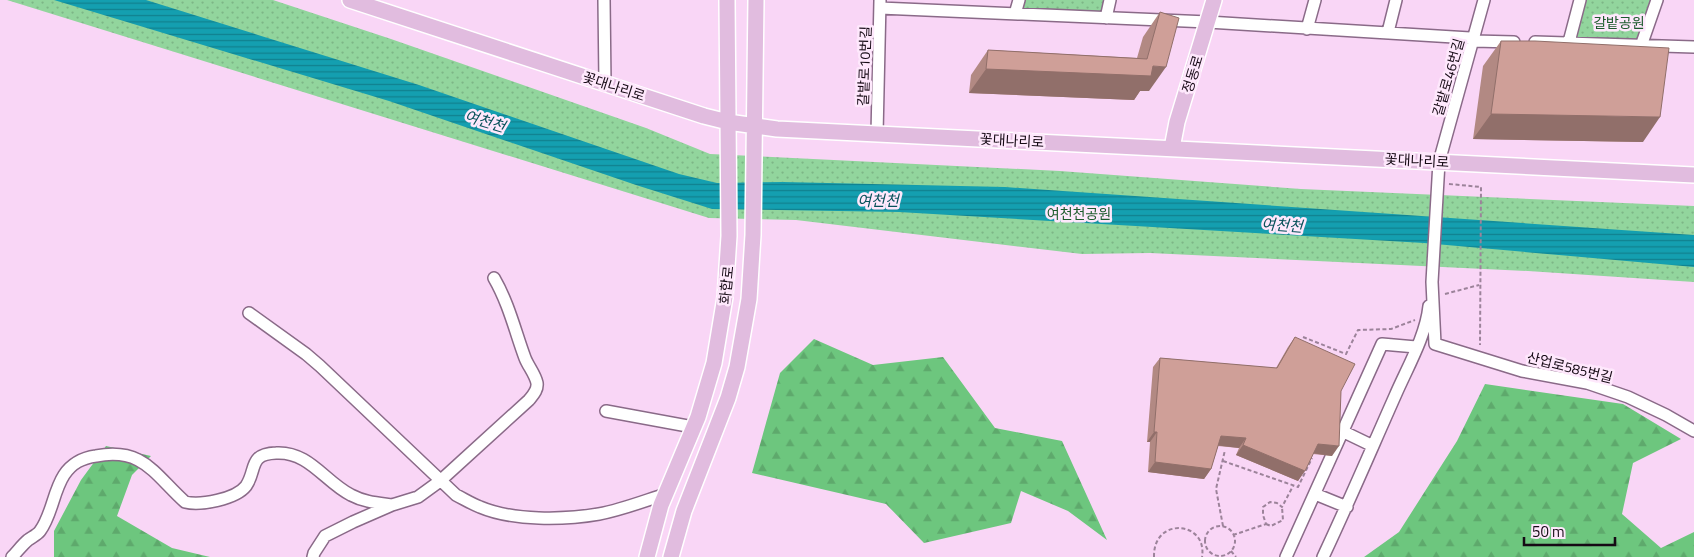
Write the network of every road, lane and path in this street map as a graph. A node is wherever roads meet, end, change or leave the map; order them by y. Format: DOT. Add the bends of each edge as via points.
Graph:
graph roads {
  1 [pos="350,0"];
  2 [pos="604,0"];
  3 [pos="727,0"];
  4 [pos="756,0"];
  5 [pos="1019,0"];
  6 [pos="1110,0"];
  7 [pos="1214,0"];
  8 [pos="1315,0"];
  9 [pos="1396,0"];
  10 [pos="1484,0"];
  11 [pos="1580,0"];
  12 [pos="1657,0"];
  13 [pos="374,4"];
  14 [pos="880,4"];
  15 [pos="930,5"];
  16 [pos="1015,14"];
  17 [pos="1106,18"];
  18 [pos="1208,22"];
  19 [pos="1307,29"];
  20 [pos="1388,32"];
  21 [pos="1474,41"];
  22 [pos="1569,42"];
  23 [pos="1641,46"];
  24 [pos="1694,47"];
  25 [pos="605,83"];
  26 [pos="728,122"];
  27 [pos="755,126"];
  28 [pos="877,134"];
  29 [pos="1172,148"];
  30 [pos="1439,162"];
  31 [pos="1694,175"];
  32 [pos="1437,185"];
  33 [pos="494,278"];
  34 [pos="1479,285"];
  35 [pos="1432,288"];
  36 [pos="249,313"];
  37 [pos="1416,319"];
  38 [pos="1303,337"];
  39 [pos="1480,345"];
  40 [pos="1416,348"];
  41 [pos="606,411"];
  42 [pos="694,427"];
  43 [pos="1694,431"];
  44 [pos="1344,432"];
  45 [pos="1373,446"];
  46 [pos="1226,450"];
  47 [pos="1312,458"];
  48 [pos="1223,461"];
  49 [pos="440,481"];
  50 [pos="1293,486"];
  51 [pos="666,494"];
  52 [pos="1315,494"];
  53 [pos="392,505"];
  54 [pos="1282,507"];
  55 [pos="1346,507"];
  56 [pos="1266,524"];
  57 [pos="1223,526"];
  58 [pos="1233,535"];
  59 [pos="1206,542"];
  60 [pos="1202,544"];
  61 [pos="1231,550"];
  62 [pos="12,557"];
  63 [pos="313,557"];
  64 [pos="647,557"];
  65 [pos="671,557"];
  66 [pos="1154,557"];
  67 [pos="1202,557"];
  68 [pos="1236,557"];
  69 [pos="1286,557"];
  70 [pos="1323,557"];
  1 -- 13 [label="main road, 꽃대나리로"];
  2 -- 25 [label="street"];
  3 -- 26 [label="main road, 화합로"];
  4 -- 27 [label="main road, 화합로"];
  5 -- 16 [label="street"];
  6 -- 17 [label="street"];
  7 -- 18 [label="main road, 정동로"];
  8 -- 19 [label="street"];
  9 -- 20 [label="street"];
  10 -- 21 [label="street, 갈밭로46번길"];
  11 -- 22 [label="street"];
  12 -- 23 [label="street"];
  13 -- 25 [label="main road, 꽃대나리로"];
  14 -- 15 [label="street"];
  14 -- 28 [label="street, 갈밭로10번길"];
  15 -- 16 [label="street"];
  16 -- 17 [label="street"];
  17 -- 18 [label="street"];
  18 -- 19 [label="street"];
  18 -- 29 [label="main road, 정동로"];
  19 -- 20 [label="street"];
  20 -- 21 [label="street" via="1470,38"];
  21 -- 22 [label="street"];
  21 -- 30 [label="street, 갈밭로46번길"];
  22 -- 23 [label="street"];
  23 -- 24 [label="street"];
  25 -- 26 [label="main road, 꽃대나리로"];
  26 -- 27 [label="main road, 꽃대나리로"];
  26 -- 42 [label="main road, 화합로" via="728,274 720,334"];
  27 -- 28 [label="main road, 꽃대나리로"];
  27 -- 65 [label="main road, 화합로" via="749,299 737,367 720,424 684,511"];
  28 -- 29 [label="main road, 꽃대나리로"];
  29 -- 30 [label="main road, 꽃대나리로"];
  30 -- 31 [label="main road, 꽃대나리로"];
  30 -- 32 [label="street, 갈밭로46번길"];
  32 -- 34 [label="path" via="1481,187"];
  32 -- 35 [label="street, 갈밭로46번길"];
  33 -- 49 [label="street" via="537,388 529,400"];
  34 -- 35 [label="path"];
  34 -- 39 [label="path"];
  35 -- 40 [label="street" via="1428,314"];
  35 -- 43 [label="street, 산업로585번길" via="1435,344 1522,371 1587,383 1628,397"];
  36 -- 49 [label="street" via="320,366"];
  37 -- 38 [label="path" via="1391,329 1358,330 1346,354"];
  40 -- 44 [label="street" via="1382,344"];
  40 -- 45 [label="street"];
  41 -- 42 [label="street"];
  42 -- 51 [label="main road, 화합로"];
  44 -- 45 [label="street"];
  44 -- 52 [label="street"];
  45 -- 55 [label="street"];
  46 -- 48 [label="path"];
  47 -- 50 [label="path" via="1298,487"];
  48 -- 50 [label="path"];
  48 -- 57 [label="path" via="1216,489"];
  49 -- 51 [label="street" via="456,495 481,508 547,518 600,514"];
  49 -- 53 [label="street" via="418,497"];
  50 -- 54 [label="path"];
  51 -- 64 [label="main road, 화합로"];
  52 -- 55 [label="street"];
  52 -- 69 [label="street"];
  53 -- 62 [label="street" via="351,495 300,457 285,453 258,458 240,491 224,499 191,504 138,459 108,453 72,464 41,529"];
  53 -- 63 [label="street" via="325,536"];
  54 -- 56 [label="path" via="1283,520 1271,526"];
  54 -- 56 [label="path" via="1270,502 1263,507"];
  55 -- 70 [label="street"];
  56 -- 58 [label="path"];
  57 -- 58 [label="path"];
  57 -- 59 [label="path" via="1211,530"];
  58 -- 61 [label="path" via="1235,541"];
  59 -- 60 [label="path"];
  59 -- 61 [label="path" via="1207,548 1215,554 1224,555"];
  60 -- 66 [label="path" via="1184,528 1168,530 1156,541"];
  60 -- 67 [label="path"];
  61 -- 68 [label="path"];
}
